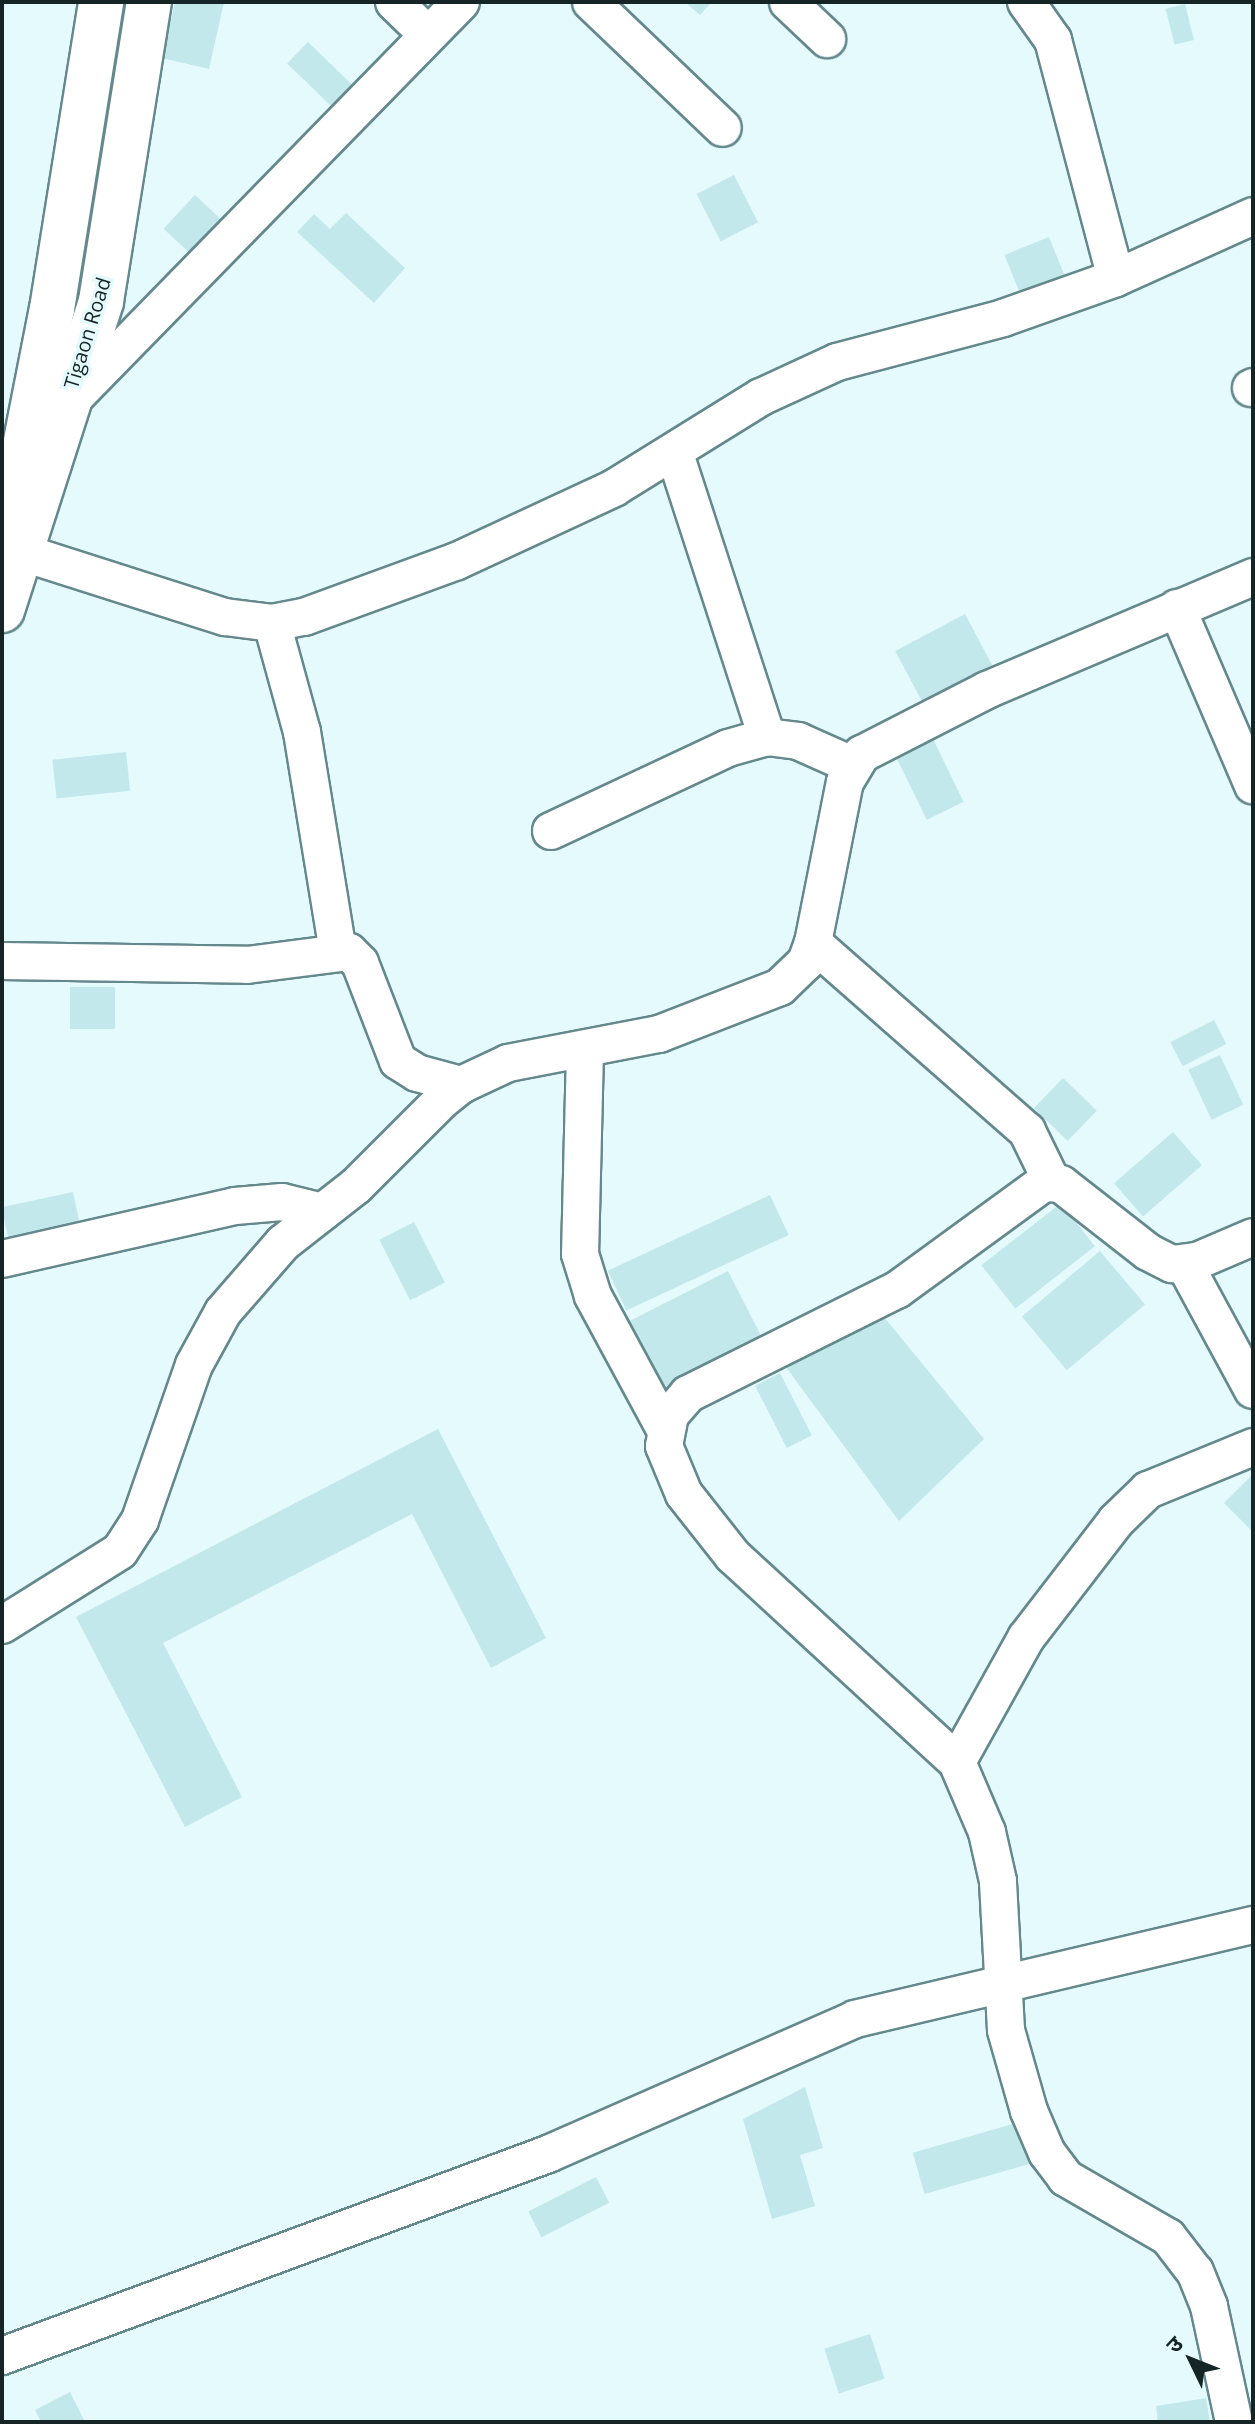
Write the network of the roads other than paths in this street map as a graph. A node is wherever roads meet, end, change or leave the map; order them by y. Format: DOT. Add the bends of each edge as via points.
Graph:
graph roads {
  1 [pos="101,2"];
  2 [pos="149,2"];
  3 [pos="394,2"];
  4 [pos="461,2"];
  5 [pos="591,2"];
  6 [pos="788,2"];
  7 [pos="1026,2"];
  8 [pos="428,35"];
  9 [pos="827,39"];
  10 [pos="723,128"];
  11 [pos="1253,216"];
  12 [pos="1116,278"];
  13 [pos="65,406"];
  14 [pos="675,454"];
  15 [pos="13,465"];
  16 [pos="24,553"];
  17 [pos="1253,577"];
  18 [pos="1177,608"];
  19 [pos="2,610"];
  20 [pos="272,623"];
  21 [pos="767,737"];
  22 [pos="852,765"];
  23 [pos="1253,785"];
  24 [pos="551,831"];
  25 [pos="813,943"];
  26 [pos="338,952"];
  27 [pos="2,961"];
  28 [pos="585,1051"];
  29 [pos="461,1085"];
  30 [pos="1052,1182"];
  31 [pos="323,1212"];
  32 [pos="1253,1237"];
  33 [pos="2,1259"];
  34 [pos="1185,1265"];
  35 [pos="1253,1390"];
  36 [pos="665,1429"];
  37 [pos="1253,1447"];
  38 [pos="2,1625"];
  39 [pos="957,1762"];
  40 [pos="1253,1925"];
  41 [pos="1001,1984"];
  42 [pos="2,2356"];
  43 [pos="1234,2422"];
  1 -- 15 [label="street, Tigaon Road"];
  2 -- 13 [label="street, Tigaon Road" via="101,301"];
  3 -- 8 [label="street"];
  4 -- 8 [label="street"];
  5 -- 10 [label="street"];
  6 -- 9 [label="street"];
  7 -- 12 [label="street" via="1056,47"];
  8 -- 13 [label="street"];
  11 -- 12 [label="street"];
  12 -- 14 [label="street" via="1003,318 837,362 761,397"];
  13 -- 15 [label="street"];
  13 -- 16 [label="street, Tigaon Road"];
  14 -- 20 [label="street" via="457,561 304,617"];
  14 -- 21 [label="street"];
  16 -- 19 [label="street, Tigaon Road"];
  16 -- 20 [label="street" via="225,617"];
  17 -- 18 [label="street"];
  18 -- 22 [label="street" via="901,730"];
  18 -- 23 [label="street"];
  20 -- 26 [label="street" via="302,732"];
  21 -- 22 [label="street" via="798,741"];
  21 -- 24 [label="street" via="728,748"];
  22 -- 25 [label="street"];
  25 -- 28 [label="street" via="806,962 780,987 659,1034"];
  25 -- 30 [label="street" via="1027,1131"];
  26 -- 27 [label="street" via="247,965"];
  26 -- 29 [label="street" via="349,952 360,963 398,1061 417,1073"];
  28 -- 29 [label="street" via="508,1063"];
  28 -- 36 [label="street" via="580,1254 593,1296"];
  29 -- 31 [label="street"];
  30 -- 34 [label="street" via="1071,1190 1148,1252"];
  30 -- 36 [label="street" via="897,1290 699,1387 678,1403"];
  31 -- 33 [label="street" via="282,1202 235,1206"];
  31 -- 38 [label="street" via="247,1281 208,1336 130,1538 106,1563"];
  32 -- 34 [label="street"];
  34 -- 35 [label="street"];
  36 -- 39 [label="street" via="669,1468 733,1556"];
  37 -- 39 [label="street" via="1148,1490 1116,1521 1026,1638"];
  39 -- 41 [label="street" via="987,1832 998,1881"];
  40 -- 41 [label="street"];
  41 -- 42 [label="street" via="855,2019 548,2154"];
  41 -- 43 [label="street" via="1017,2072 1047,2153 1066,2178 1168,2237 1195,2272 1209,2306"];
}
